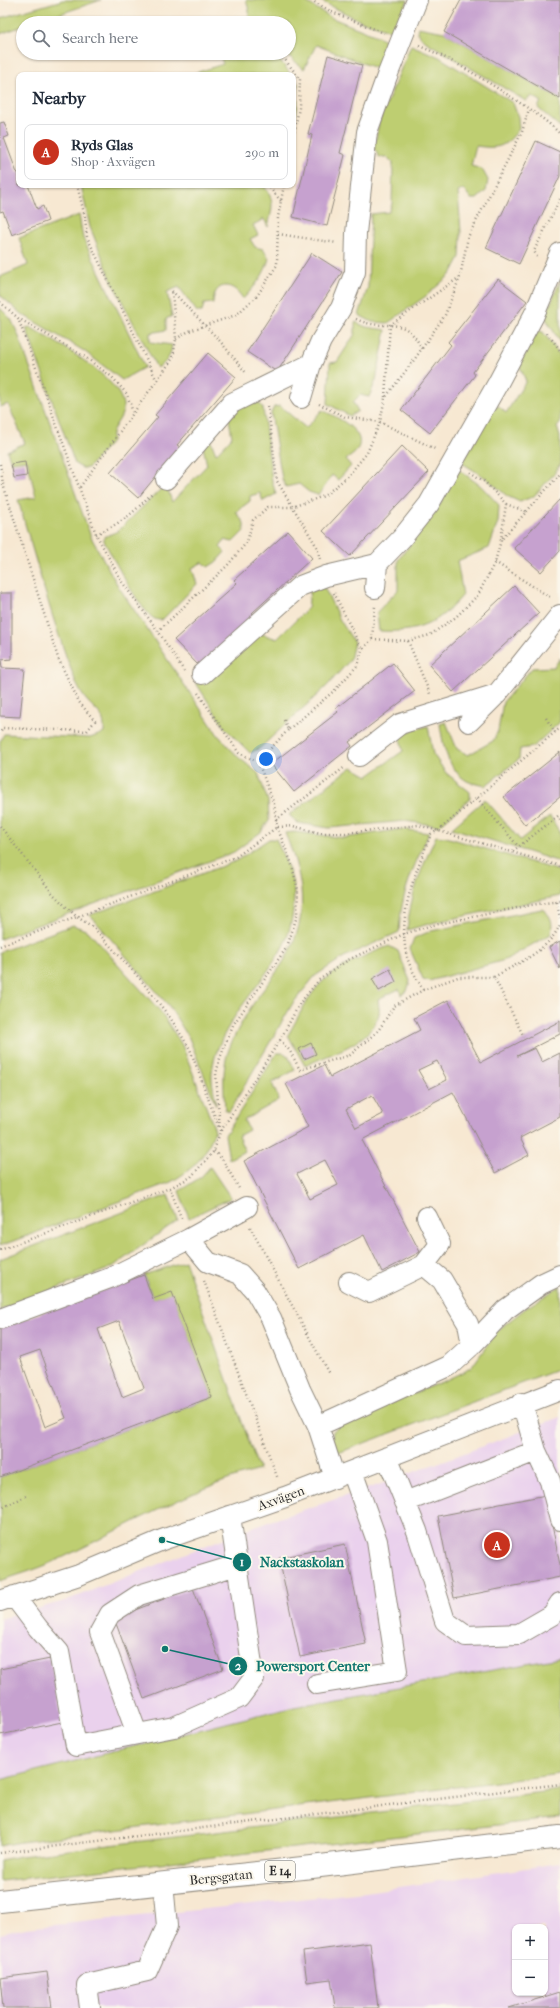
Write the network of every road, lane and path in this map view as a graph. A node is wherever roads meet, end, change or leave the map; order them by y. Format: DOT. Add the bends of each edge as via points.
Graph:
graph roads {
  1 [pos="311,0"];
  2 [pos="417,0"];
  3 [pos="403,40"];
  4 [pos="285,60"];
  5 [pos="294,72"];
  6 [pos="296,75"];
  7 [pos="529,109"];
  8 [pos="296,124"];
  9 [pos="560,134"];
  10 [pos="78,188"];
  11 [pos="270,188"];
  12 [pos="283,188"];
  13 [pos="281,201"];
  14 [pos="278,234"];
  15 [pos="357,246"];
  16 [pos="560,253"];
  17 [pos="460,277"];
  18 [pos="0,302"];
  19 [pos="341,308"];
  20 [pos="18,318"];
  21 [pos="390,325"];
  22 [pos="205,326"];
  23 [pos="176,339"];
  24 [pos="422,349"];
  25 [pos="311,364"];
  26 [pos="157,380"];
  27 [pos="260,389"];
  28 [pos="301,398"];
  29 [pos="385,398"];
  30 [pos="133,413"];
  31 [pos="380,422"];
  32 [pos="454,458"];
  33 [pos="0,464"];
  34 [pos="560,474"];
  35 [pos="1,475"];
  36 [pos="166,479"];
  37 [pos="80,487"];
  38 [pos="506,504"];
  39 [pos="292,507"];
  40 [pos="527,512"];
  41 [pos="96,534"];
  42 [pos="501,540"];
  43 [pos="495,562"];
  44 [pos="377,564"];
  45 [pos="326,576"];
  46 [pos="375,588"];
  47 [pos="557,607"];
  48 [pos="158,631"];
  49 [pos="372,639"];
  50 [pos="408,641"];
  51 [pos="362,650"];
  52 [pos="195,680"];
  53 [pos="497,694"];
  54 [pos="437,712"];
  55 [pos="546,718"];
  56 [pos="284,720"];
  57 [pos="469,722"];
  58 [pos="560,728"];
  59 [pos="288,730"];
  60 [pos="555,732"];
  61 [pos="0,733"];
  62 [pos="359,756"];
  63 [pos="258,762"];
  64 [pos="476,798"];
  65 [pos="276,820"];
  66 [pos="560,821"];
  67 [pos="0,826"];
  68 [pos="277,827"];
  69 [pos="439,830"];
  70 [pos="518,846"];
  71 [pos="513,851"];
  72 [pos="560,866"];
  73 [pos="558,901"];
  74 [pos="77,917"];
  75 [pos="560,918"];
  76 [pos="560,925"];
  77 [pos="404,934"];
  78 [pos="0,946"];
  79 [pos="494,977"];
  80 [pos="423,990"];
  81 [pos="524,1037"];
  82 [pos="280,1040"];
  83 [pos="220,1132"];
  84 [pos="214,1151"];
  85 [pos="170,1188"];
  86 [pos="247,1207"];
  87 [pos="427,1217"];
  88 [pos="189,1239"];
  89 [pos="0,1250"];
  90 [pos="424,1265"];
  91 [pos="560,1275"];
  92 [pos="202,1276"];
  93 [pos="349,1282"];
  94 [pos="0,1319"];
  95 [pos="472,1344"];
  96 [pos="328,1374"];
  97 [pos="560,1390"];
  98 [pos="522,1404"];
  99 [pos="318,1426"];
  100 [pos="536,1451"];
  101 [pos="387,1457"];
  102 [pos="343,1474"];
  103 [pos="26,1496"];
  104 [pos="284,1497"];
  105 [pos="405,1502"];
  106 [pos="0,1509"];
  107 [pos="230,1516"];
  108 [pos="560,1520"];
  109 [pos="237,1565"];
  110 [pos="7,1599"];
  111 [pos="560,1603"];
  112 [pos="318,1684"];
  113 [pos="137,1734"];
  114 [pos="560,1784"];
  115 [pos="560,1837"];
  116 [pos="0,1853"];
  117 [pos="163,1883"];
  118 [pos="0,1901"];
  119 [pos="90,2008"];
  1 -- 3 [label="path" via="360,25"];
  2 -- 3 [label="street"];
  3 -- 7 [label="path" via="438,54"];
  3 -- 15 [label="street" via="367,132"];
  4 -- 5 [label="path"];
  6 -- 8 [label="path" via="300,80"];
  7 -- 9 [label="path"];
  7 -- 17 [label="path" via="522,132 468,237"];
  10 -- 26 [label="path" via="87,237"];
  11 -- 13 [label="path"];
  12 -- 13 [label="path"];
  13 -- 14 [label="path"];
  14 -- 15 [label="path"];
  14 -- 22 [label="path" via="277,265 257,296 236,315"];
  15 -- 19 [label="street" via="355,272"];
  16 -- 32 [label="street" via="530,322 498,384"];
  17 -- 21 [label="path"];
  17 -- 24 [label="path" via="445,315"];
  18 -- 20 [label="path"];
  19 -- 21 [label="path" via="357,320 376,325"];
  19 -- 25 [label="street" via="321,341"];
  20 -- 30 [label="path" via="85,357 112,377 127,394"];
  20 -- 37 [label="path"];
  21 -- 24 [label="path" via="405,327 415,336"];
  21 -- 29 [label="path"];
  22 -- 23 [label="path"];
  22 -- 23 [label="path" via="172,291"];
  22 -- 27 [label="path" via="220,340"];
  23 -- 26 [label="path" via="173,358"];
  24 -- 29 [label="path"];
  25 -- 27 [label="street"];
  25 -- 28 [label="street"];
  26 -- 30 [label="path"];
  27 -- 36 [label="street" via="232,403"];
  27 -- 39 [label="path" via="268,405 277,481"];
  28 -- 31 [label="path" via="326,406 344,417"];
  29 -- 31 [label="path"];
  30 -- 37 [label="path"];
  31 -- 32 [label="path"];
  31 -- 39 [label="path" via="367,453 347,477 324,496"];
  32 -- 38 [label="path" via="461,466 485,482"];
  32 -- 44 [label="street" via="428,504 402,538"];
  33 -- 35 [label="path"];
  34 -- 40 [label="path"];
  35 -- 61 [label="path" via="58,658 79,702 95,721 87,731 3,728"];
  36 -- 41 [label="path" via="116,526"];
  37 -- 41 [label="path"];
  38 -- 40 [label="path"];
  38 -- 42 [label="path"];
  39 -- 45 [label="path" via="317,547"];
  39 -- 48 [label="path" via="268,507 253,520 247,542 232,560"];
  40 -- 42 [label="path"];
  41 -- 48 [label="path" via="122,582"];
  42 -- 43 [label="path"];
  43 -- 47 [label="path"];
  43 -- 50 [label="path" via="478,595 456,617 430,635"];
  44 -- 45 [label="street"];
  44 -- 46 [label="street"];
  45 -- 51 [label="path"];
  45 -- 52 [label="street" via="300,586"];
  46 -- 49 [label="path"];
  47 -- 53 [label="street"];
  48 -- 52 [label="path"];
  49 -- 50 [label="path"];
  49 -- 51 [label="path"];
  50 -- 54 [label="path"];
  51 -- 59 [label="path" via="358,666 335,690"];
  52 -- 63 [label="path" via="239,753"];
  53 -- 54 [label="street"];
  53 -- 57 [label="street"];
  54 -- 62 [label="street" via="400,724"];
  55 -- 60 [label="path"];
  56 -- 59 [label="path"];
  58 -- 60 [label="path"];
  59 -- 63 [label="path"];
  60 -- 64 [label="path"];
  62 -- 65 [label="path"];
  63 -- 65 [label="path" via="274,804"];
  64 -- 69 [label="path"];
  64 -- 70 [label="path"];
  65 -- 68 [label="path"];
  66 -- 70 [label="path" via="558,816"];
  67 -- 74 [label="path" via="54,895"];
  68 -- 69 [label="path" via="293,826 320,833 346,833 418,825"];
  68 -- 74 [label="path" via="236,857"];
  68 -- 83 [label="path" via="291,862 298,890 297,916 287,947 233,1025 220,1058 216,1074"];
  69 -- 71 [label="path"];
  69 -- 77 [label="path" via="431,834 411,882"];
  70 -- 71 [label="path"];
  71 -- 72 [label="path"];
  73 -- 75 [label="path"];
  73 -- 77 [label="path" via="429,926"];
  74 -- 78 [label="path"];
  74 -- 83 [label="path" via="93,927 141,980 171,1019 190,1049"];
  76 -- 79 [label="path" via="554,937 541,950"];
  77 -- 80 [label="path" via="407,958"];
  77 -- 82 [label="path" via="348,960 319,980 300,1003"];
  79 -- 80 [label="path" via="458,977"];
  79 -- 81 [label="path"];
  80 -- 82 [label="path" via="394,1006 378,1031 350,1055 300,1070"];
  82 -- 83 [label="path"];
  83 -- 84 [label="path"];
  84 -- 85 [label="path" via="191,1177"];
  84 -- 86 [label="path" via="222,1159"];
  85 -- 88 [label="path"];
  85 -- 89 [label="path"];
  86 -- 88 [label="street"];
  86 -- 96 [label="path" via="249,1224"];
  87 -- 90 [label="street" via="440,1244"];
  88 -- 94 [label="street" via="110,1278"];
  88 -- 99 [label="street" via="208,1262 240,1274 255,1291 271,1318"];
  90 -- 93 [label="street" via="369,1292"];
  90 -- 95 [label="street" via="442,1280 468,1324"];
  91 -- 95 [label="street" via="541,1284 505,1310"];
  92 -- 104 [label="path"];
  95 -- 99 [label="street" via="449,1366"];
  97 -- 98 [label="street, Axvägen"];
  98 -- 100 [label="street"];
  98 -- 101 [label="street, Axvägen"];
  99 -- 102 [label="street"];
  100 -- 105 [label="street"];
  100 -- 108 [label="street" via="550,1481"];
  101 -- 102 [label="street, Axvägen"];
  101 -- 105 [label="street"];
  102 -- 104 [label="street, Axvägen"];
  102 -- 112 [label="street" via="377,1541 397,1671"];
  103 -- 106 [label="path"];
  104 -- 107 [label="street, Axvägen"];
  105 -- 111 [label="street" via="417,1531 445,1621 466,1636 519,1634 552,1615"];
  107 -- 109 [label="street"];
  107 -- 110 [label="street, Axvägen" via="162,1540 79,1575"];
  109 -- 113 [label="street" via="254,1678 239,1698 174,1727"];
  109 -- 113 [label="street" via="139,1595 110,1614 100,1632"];
  110 -- 113 [label="street" via="59,1652 76,1746"];
  114 -- 116 [label="path"];
  115 -- 117 [label="highway, Bergsgatan / E 14" via="312,1868"];
  117 -- 118 [label="highway, Bergsgatan / E 14"];
  117 -- 119 [label="street" via="167,1926 148,1970 87,1985"];
}
